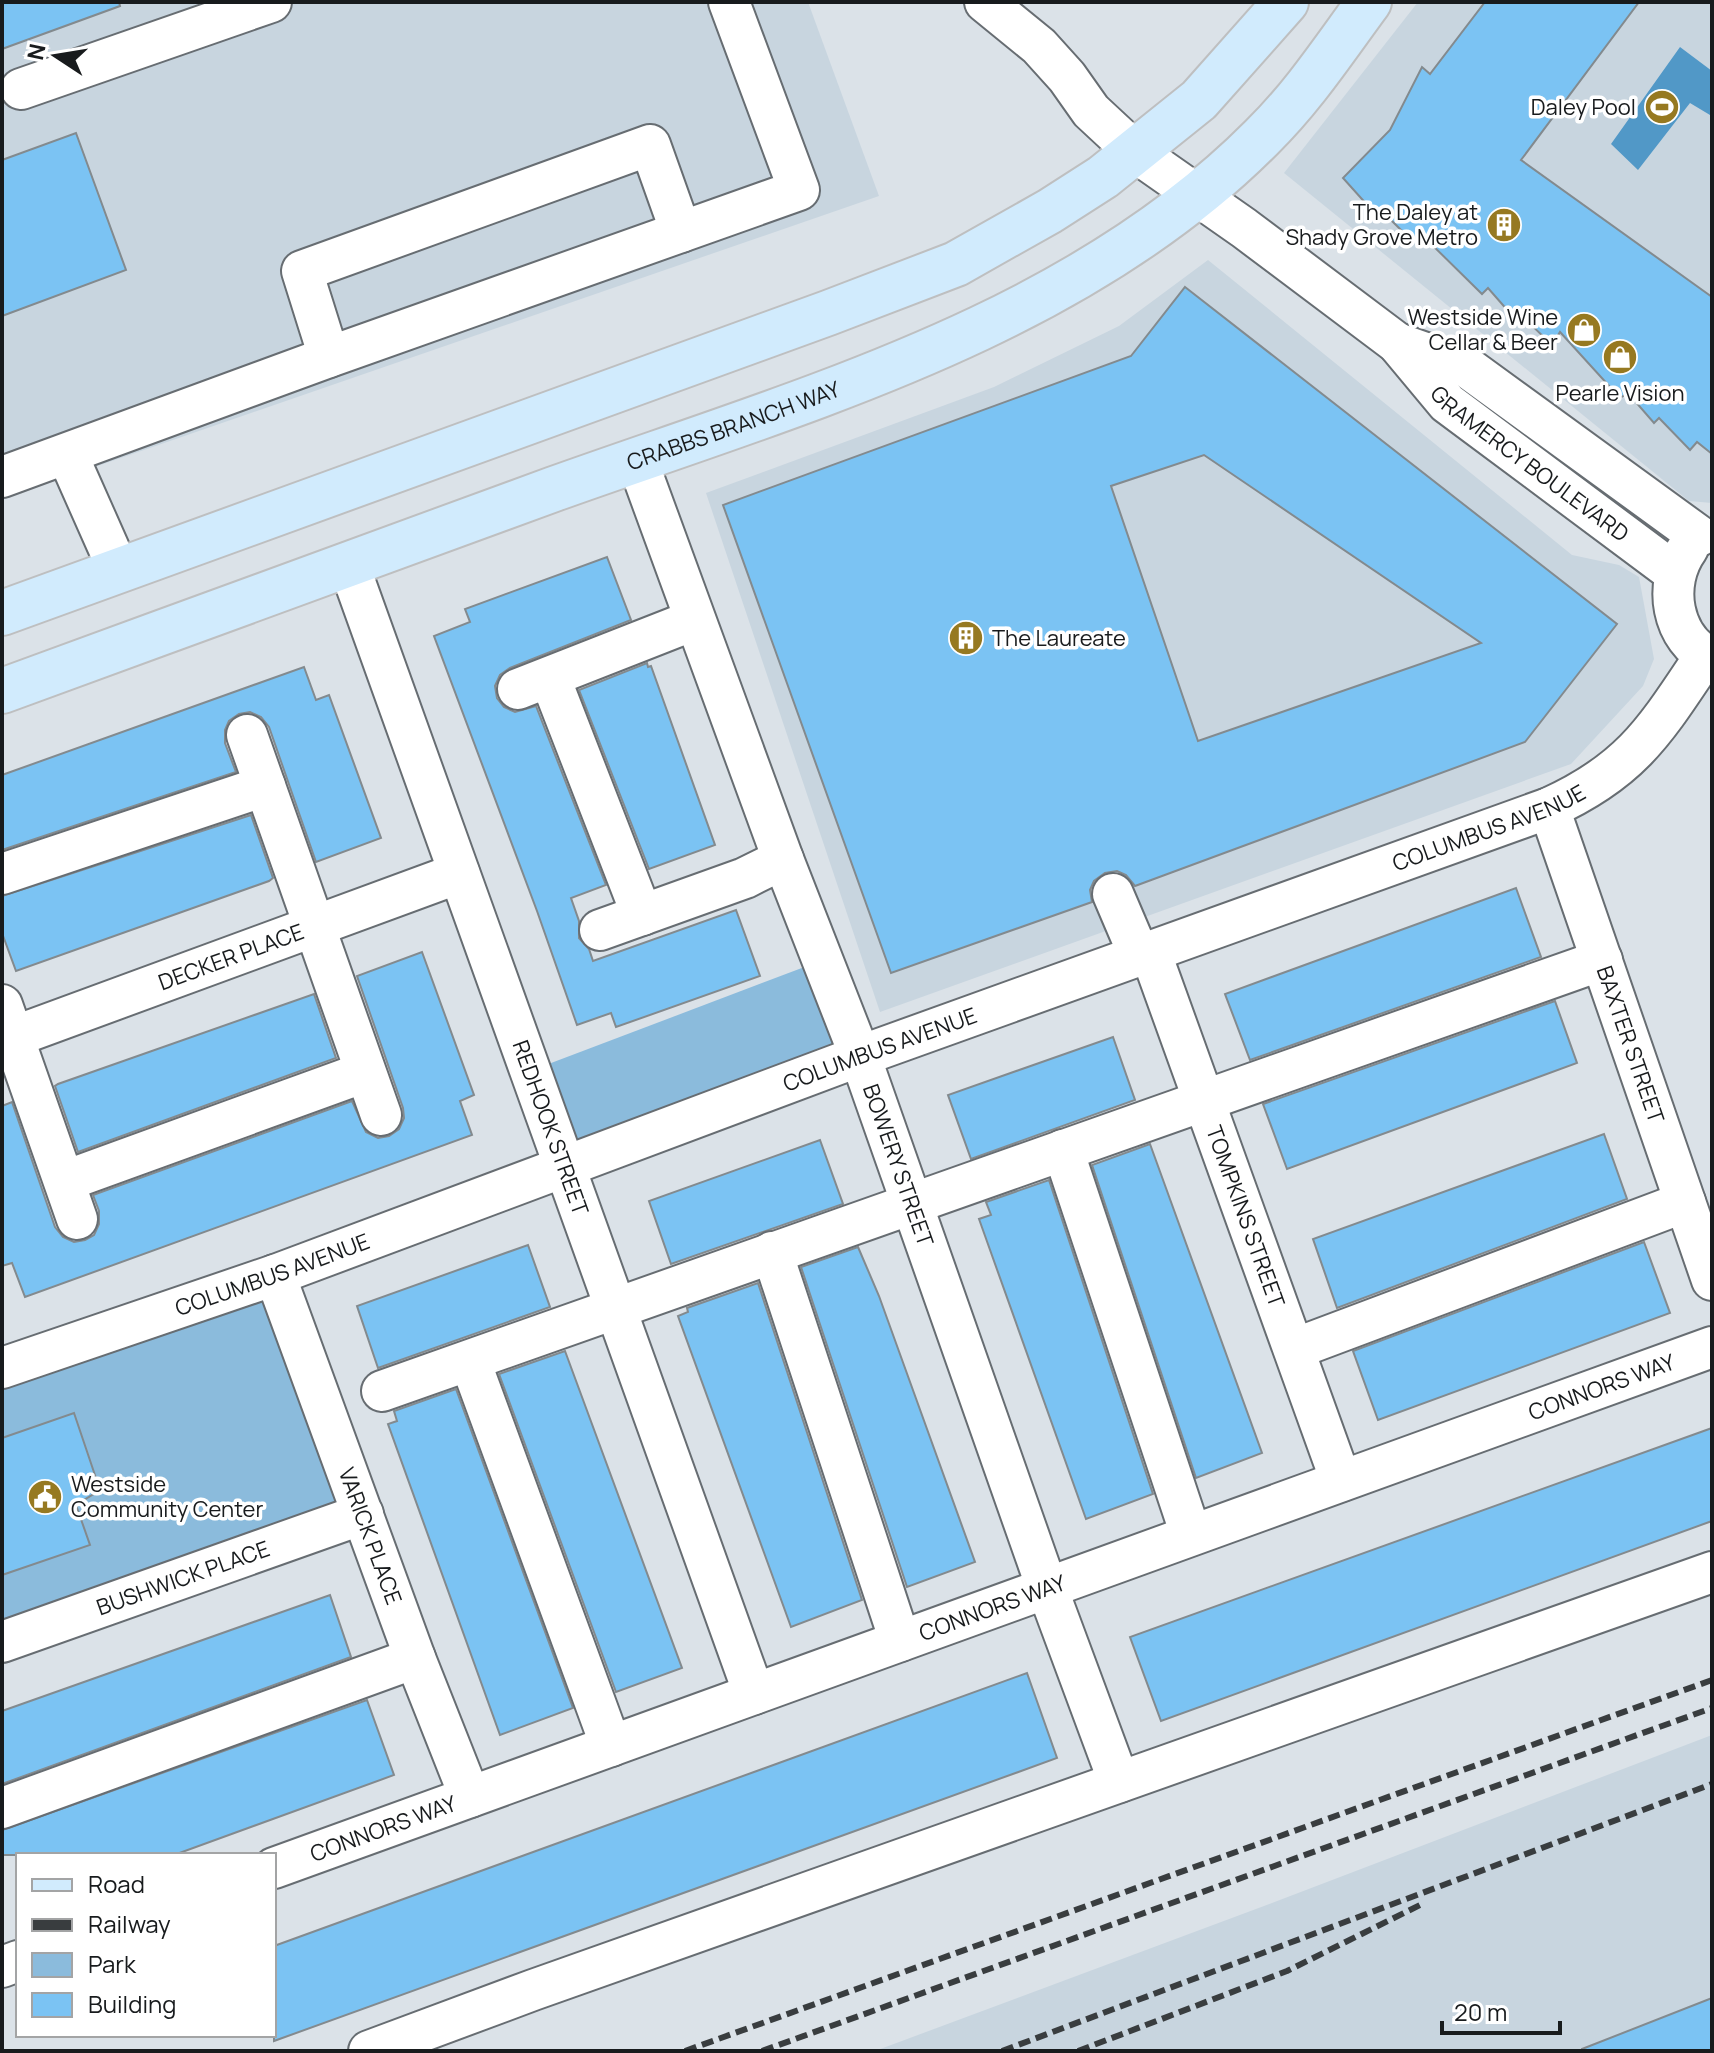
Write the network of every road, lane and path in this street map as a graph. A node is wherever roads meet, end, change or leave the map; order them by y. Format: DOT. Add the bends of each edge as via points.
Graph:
graph roads {
  1 [pos="271,2"];
  2 [pos="729,2"];
  3 [pos="985,2"];
  4 [pos="1286,2"];
  5 [pos="1369,2"];
  6 [pos="21,89"];
  7 [pos="1134,151"];
  8 [pos="1196,195"];
  9 [pos="681,232"];
  10 [pos="1397,343"];
  11 [pos="329,357"];
  12 [pos="67,454"];
  13 [pos="637,460"];
  14 [pos="2,477"];
  15 [pos="1706,532"];
  16 [pos="348,563"];
  17 [pos="118,569"];
  18 [pos="1675,573"];
  19 [pos="2,613"];
  20 [pos="694,620"];
  21 [pos="1709,657"];
  22 [pos="2,691"];
  23 [pos="247,735"];
  24 [pos="265,786"];
  25 [pos="1549,808"];
  26 [pos="783,859"];
  27 [pos="459,873"];
  28 [pos="2,874"];
  29 [pos="1113,894"];
  30 [pos="642,915"];
  31 [pos="314,926"];
  32 [pos="600,930"];
  33 [pos="1145,953"];
  34 [pos="1602,960"];
  35 [pos="6,1027"];
  36 [pos="860,1056"];
  37 [pos="365,1072"];
  38 [pos="1204,1100"];
  39 [pos="381,1115"];
  40 [pos="1063,1150"];
  41 [pos="564,1165"];
  42 [pos="65,1181"];
  43 [pos="1685,1202"];
  44 [pos="910,1204"];
  45 [pos="77,1219"];
  46 [pos="772,1252"];
  47 [pos="275,1275"];
  48 [pos="1712,1280"];
  49 [pos="615,1307"];
  50 [pos="1712,1347"];
  51 [pos="1294,1349"];
  52 [pos="470,1361"];
  53 [pos="2,1368"];
  54 [pos="382,1391"];
  55 [pos="1341,1481"];
  56 [pos="363,1514"];
  57 [pos="1191,1535"];
  58 [pos="1712,1572"];
  59 [pos="1047,1588"];
  60 [pos="900,1641"];
  61 [pos="2,1642"];
  62 [pos="415,1658"];
  63 [pos="754,1694"];
  64 [pos="611,1746"];
  65 [pos="1119,1782"];
  66 [pos="470,1797"];
  67 [pos="2,1808"];
  68 [pos="276,1867"];
  69 [pos="369,2051"];
  1 -- 6 [label="street"];
  2 -- 9 [label="street" via="799,190"];
  3 -- 7 [label="street, GRAMERCY BOULEVARD" via="1039,46 1091,111"];
  4 -- 7 [label="main road" via="1199,100"];
  5 -- 8 [label="main road, CRABBS BRANCH WAY" via="1262,138"];
  7 -- 8 [label="street, GRAMERCY BOULEVARD"];
  7 -- 17 [label="main road" via="1050,211 956,264"];
  8 -- 10 [label="street, GRAMERCY BOULEVARD"];
  8 -- 13 [label="main road, CRABBS BRANCH WAY" via="1131,244 1040,299 870,376"];
  9 -- 11 [label="street"];
  9 -- 11 [label="street" via="650,145 302,271"];
  10 -- 15 [label="street, GRAMERCY BOULEVARD" via="1468,368"];
  10 -- 18 [label="street, GRAMERCY BOULEVARD" via="1447,403"];
  11 -- 12 [label="street"];
  12 -- 14 [label="street"];
  12 -- 17 [label="street"];
  13 -- 16 [label="main road, CRABBS BRANCH WAY"];
  13 -- 20 [label="street, BOWERY STREET"];
  15 -- 18 [label="street, GRAMERCY BOULEVARD" via="1685,552"];
  16 -- 22 [label="main road, CRABBS BRANCH WAY"];
  16 -- 27 [label="street, REDHOOK STREET"];
  17 -- 19 [label="main road"];
  18 -- 21 [label="street" via="1677,619 1689,640"];
  20 -- 26 [label="street, BOWERY STREET"];
  20 -- 30 [label="street" via="534,684"];
  21 -- 25 [label="street, COLUMBUS AVENUE" via="1630,758 1581,794"];
  23 -- 24 [label="street"];
  24 -- 28 [label="street"];
  24 -- 31 [label="street"];
  25 -- 33 [label="street, COLUMBUS AVENUE"];
  25 -- 34 [label="street, BAXTER STREET"];
  26 -- 30 [label="street"];
  26 -- 36 [label="street, BOWERY STREET"];
  27 -- 31 [label="street, DECKER PLACE"];
  27 -- 41 [label="street, REDHOOK STREET"];
  29 -- 33 [label="street, TOMPKINS STREET"];
  30 -- 32 [label="street"];
  31 -- 35 [label="street, DECKER PLACE"];
  31 -- 37 [label="street"];
  33 -- 36 [label="street, COLUMBUS AVENUE"];
  33 -- 38 [label="street, TOMPKINS STREET"];
  34 -- 38 [label="street"];
  34 -- 43 [label="street, BAXTER STREET"];
  35 -- 42 [label="street"];
  36 -- 41 [label="street, COLUMBUS AVENUE"];
  36 -- 44 [label="street, BOWERY STREET"];
  37 -- 39 [label="street"];
  37 -- 42 [label="street"];
  38 -- 40 [label="street"];
  38 -- 51 [label="street, TOMPKINS STREET"];
  40 -- 44 [label="street"];
  40 -- 57 [label="street"];
  41 -- 47 [label="street, COLUMBUS AVENUE"];
  41 -- 49 [label="street, REDHOOK STREET"];
  42 -- 45 [label="street"];
  43 -- 48 [label="street, BAXTER STREET"];
  43 -- 51 [label="street"];
  44 -- 46 [label="street"];
  44 -- 59 [label="street, BOWERY STREET"];
  46 -- 49 [label="street"];
  46 -- 60 [label="street"];
  47 -- 53 [label="street, COLUMBUS AVENUE"];
  47 -- 56 [label="street, VARICK PLACE"];
  49 -- 52 [label="street"];
  49 -- 63 [label="street, REDHOOK STREET"];
  50 -- 55 [label="street, CONNORS WAY"];
  51 -- 55 [label="street, TOMPKINS STREET"];
  52 -- 54 [label="street"];
  52 -- 64 [label="street"];
  55 -- 57 [label="street, CONNORS WAY"];
  56 -- 61 [label="street, BUSHWICK PLACE"];
  56 -- 62 [label="street, VARICK PLACE"];
  57 -- 59 [label="street, CONNORS WAY"];
  58 -- 65 [label="street"];
  59 -- 60 [label="street, CONNORS WAY"];
  59 -- 65 [label="street, BOWERY STREET"];
  60 -- 63 [label="street, CONNORS WAY"];
  62 -- 66 [label="street, VARICK PLACE"];
  62 -- 67 [label="street"];
  63 -- 64 [label="street, CONNORS WAY"];
  64 -- 66 [label="street, CONNORS WAY"];
  65 -- 69 [label="street"];
  66 -- 68 [label="street, CONNORS WAY"];
}
